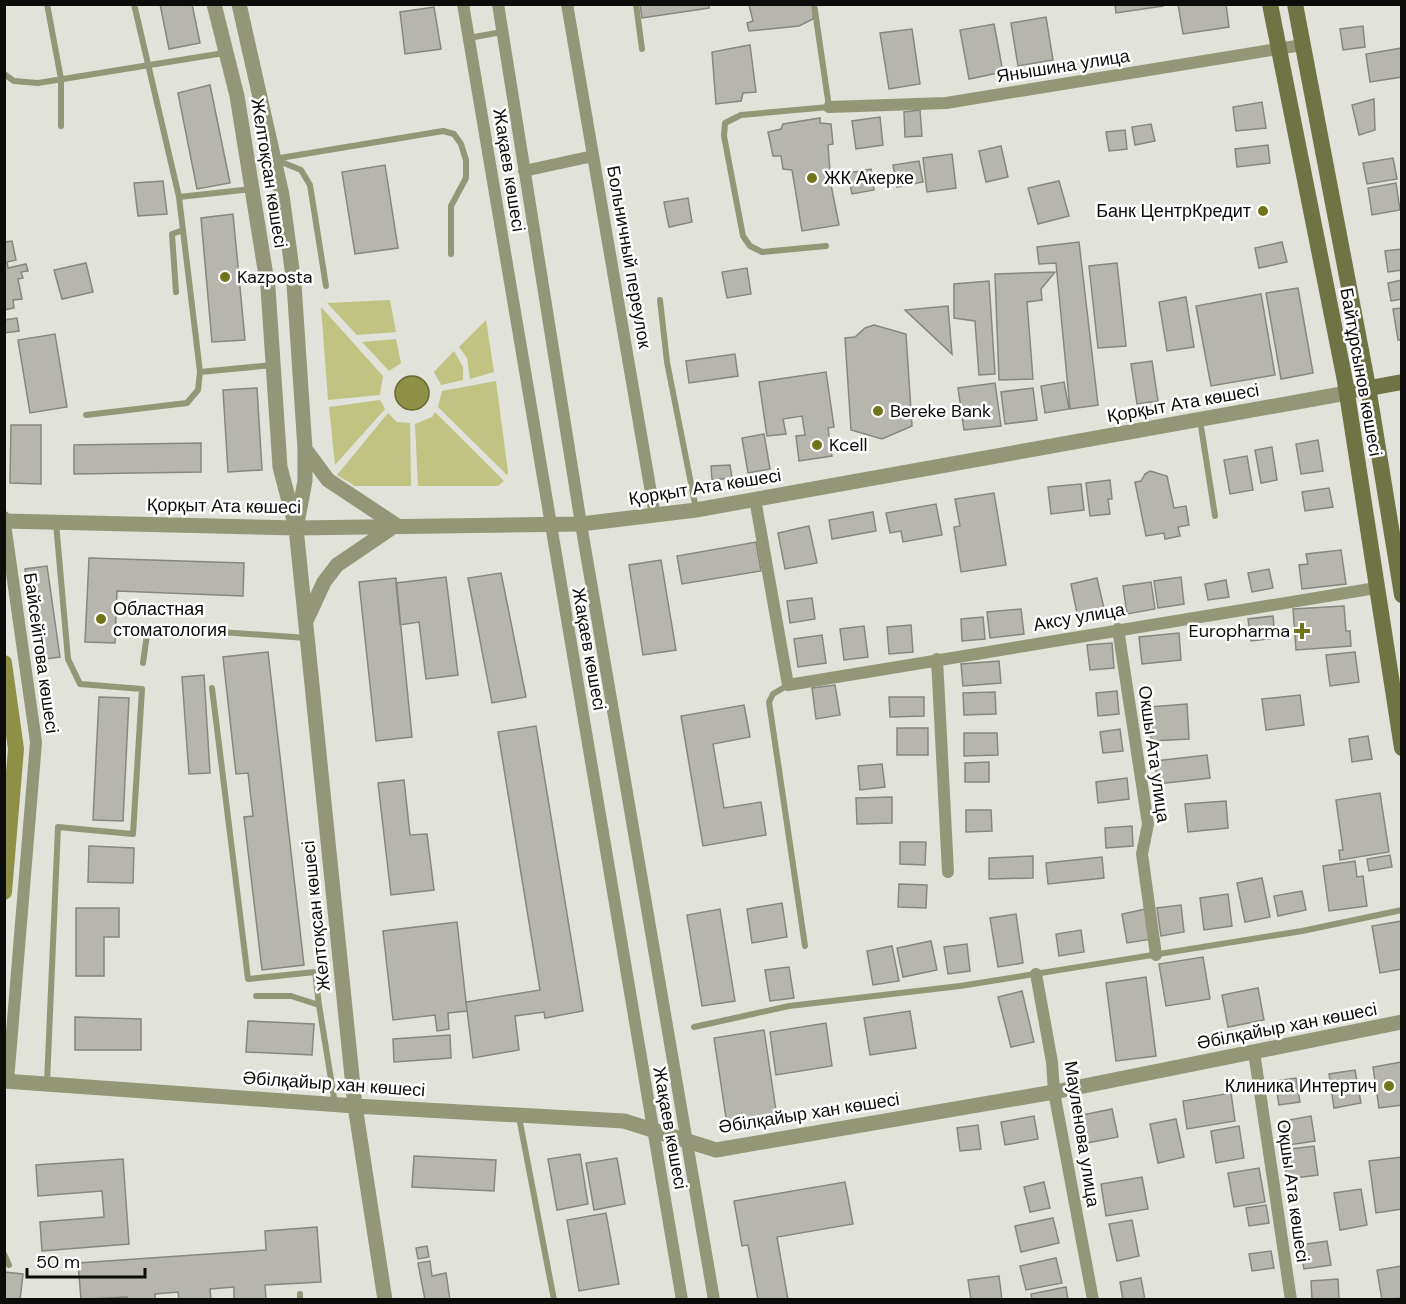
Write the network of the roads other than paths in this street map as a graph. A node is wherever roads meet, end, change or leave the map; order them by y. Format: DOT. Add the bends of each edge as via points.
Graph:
graph roads {
  1 [pos="47,4"];
  2 [pos="134,4"];
  3 [pos="214,4"];
  4 [pos="239,4"];
  5 [pos="463,4"];
  6 [pos="498,4"];
  7 [pos="567,4"];
  8 [pos="636,4"];
  9 [pos="814,4"];
  10 [pos="1270,4"];
  11 [pos="1294,4"];
  12 [pos="502,32"];
  13 [pos="469,38"];
  14 [pos="1302,45"];
  15 [pos="642,49"];
  16 [pos="1278,50"];
  17 [pos="226,52"];
  18 [pos="148,66"];
  19 [pos="4,74"];
  20 [pos="61,79"];
  21 [pos="829,107"];
  22 [pos="61,126"];
  23 [pos="593,156"];
  24 [pos="274,159"];
  25 [pos="525,171"];
  26 [pos="252,189"];
  27 [pos="179,197"];
  28 [pos="183,230"];
  29 [pos="826,246"];
  30 [pos="451,254"];
  31 [pos="327,286"];
  32 [pos="176,292"];
  33 [pos="660,300"];
  34 [pos="273,365"];
  35 [pos="200,372"];
  36 [pos="1401,382"];
  37 [pos="1368,387"];
  38 [pos="1347,393"];
  39 [pos="86,415"];
  40 [pos="1200,419"];
  41 [pos="305,449"];
  42 [pos="754,499"];
  43 [pos="696,510"];
  44 [pos="655,516"];
  45 [pos="1215,516"];
  46 [pos="5,519"];
  47 [pos="56,522"];
  48 [pos="581,524"];
  49 [pos="396,525"];
  50 [pos="550,526"];
  51 [pos="296,528"];
  52 [pos="1376,588"];
  53 [pos="1401,595"];
  54 [pos="306,622"];
  55 [pos="1118,629"];
  56 [pos="308,638"];
  57 [pos="938,659"];
  58 [pos="143,663"];
  59 [pos="788,685"];
  60 [pos="212,688"];
  61 [pos="1401,748"];
  62 [pos="948,872"];
  63 [pos="1401,910"];
  64 [pos="805,946"];
  65 [pos="1156,955"];
  66 [pos="1036,974"];
  67 [pos="256,996"];
  68 [pos="319,1005"];
  69 [pos="1401,1022"];
  70 [pos="694,1027"];
  71 [pos="1254,1052"];
  72 [pos="6,1081"];
  73 [pos="47,1084"];
  74 [pos="1054,1092"];
  75 [pos="335,1104"];
  76 [pos="355,1106"];
  77 [pos="519,1116"];
  78 [pos="653,1130"];
  79 [pos="687,1141"];
  80 [pos="4,1254"];
  81 [pos="9,1265"];
  82 [pos="385,1299"];
  83 [pos="554,1299"];
  84 [pos="682,1299"];
  85 [pos="714,1299"];
  86 [pos="1093,1299"];
  87 [pos="1291,1299"];
  1 -- 20 [label="lane"];
  2 -- 18 [label="lane"];
  3 -- 17 [label="street, Желтоқсан көшесі"];
  4 -- 24 [label="street, Желтоқсан көшесі"];
  5 -- 13 [label="street, Жақаев көшесі"];
  6 -- 12 [label="street, Жақаев көшесі"];
  7 -- 23 [label="street, Больничный переулок"];
  8 -- 15 [label="lane"];
  9 -- 21 [label="lane"];
  10 -- 16 [label="main road, Байтұрсынов көшесі"];
  11 -- 14 [label="main road, Байтұрсынов көшесі"];
  12 -- 13 [label="lane"];
  12 -- 25 [label="street, Жақаев көшесі"];
  13 -- 50 [label="street, Жақаев көшесі"];
  14 -- 16 [label="street, Янышина улица"];
  14 -- 37 [label="main road, Байтұрсынов көшесі"];
  16 -- 21 [label="street, Янышина улица" via="946,103"];
  16 -- 38 [label="main road, Байтұрсынов көшесі"];
  17 -- 18 [label="lane"];
  17 -- 26 [label="street, Желтоқсан көшесі"];
  18 -- 20 [label="lane"];
  18 -- 27 [label="lane"];
  19 -- 20 [label="lane" via="14,81 38,83"];
  20 -- 22 [label="lane"];
  21 -- 29 [label="lane" via="741,116 725,123 724,136 743,236 750,246 762,252"];
  23 -- 25 [label="street"];
  23 -- 44 [label="street, Больничный переулок"];
  24 -- 30 [label="lane" via="443,131 454,134 461,144 466,178 451,206"];
  24 -- 31 [label="lane" via="301,170 310,185"];
  24 -- 41 [label="street, Желтоқсан көшесі" via="294,284"];
  25 -- 48 [label="street, Жақаев көшесі"];
  26 -- 27 [label="lane"];
  26 -- 34 [label="street, Желтоқсан көшесі" via="268,288"];
  27 -- 28 [label="lane"];
  28 -- 32 [label="lane" via="172,234"];
  28 -- 35 [label="lane"];
  33 -- 43 [label="lane" via="667,362"];
  34 -- 35 [label="lane"];
  34 -- 51 [label="street, Желтоқсан көшесі" via="280,467"];
  35 -- 39 [label="lane" via="198,390 187,403"];
  36 -- 37 [label="main road, Қорқыт Ата көшесі"];
  37 -- 38 [label="main road, Қорқыт Ата көшесі"];
  37 -- 53 [label="main road, Байтұрсынов көшесі"];
  38 -- 40 [label="street, Қорқыт Ата көшесі"];
  38 -- 52 [label="main road, Байтұрсынов көшесі"];
  40 -- 42 [label="street, Қорқыт Ата көшесі"];
  40 -- 45 [label="lane"];
  41 -- 49 [label="street" via="328,480"];
  41 -- 51 [label="street, Желтоқсан көшесі" via="305,481"];
  42 -- 43 [label="street, Қорқыт Ата көшесі"];
  42 -- 59 [label="street"];
  43 -- 44 [label="street, Қорқыт Ата көшесі"];
  44 -- 48 [label="street, Қорқыт Ата көшесі"];
  46 -- 47 [label="street, Қорқыт Ата көшесі"];
  46 -- 72 [label="street, Байсейітова көшесі" via="36,742"];
  47 -- 51 [label="street, Қорқыт Ата көшесі"];
  47 -- 73 [label="lane" via="68,659 80,684 142,689 133,834 58,827"];
  48 -- 50 [label="street, Қорқыт Ата көшесі"];
  48 -- 79 [label="street, Жақаев көшесі"];
  49 -- 50 [label="street, Қорқыт Ата көшесі"];
  49 -- 51 [label="street, Қорқыт Ата көшесі"];
  49 -- 54 [label="street" via="337,565 324,582"];
  50 -- 78 [label="street, Жақаев көшесі"];
  51 -- 54 [label="street, Желтоқсан көшесі"];
  52 -- 55 [label="street, Аксу улица"];
  52 -- 61 [label="main road, Байтұрсынов көшесі"];
  54 -- 56 [label="street, Желтоқсан көшесі"];
  55 -- 57 [label="street, Аксу улица"];
  55 -- 65 [label="street, Окшы Ата улица" via="1148,824 1142,854"];
  56 -- 58 [label="lane" via="148,627"];
  56 -- 76 [label="street, Желтоқсан көшесі"];
  57 -- 59 [label="street, Аксу улица"];
  57 -- 62 [label="street"];
  59 -- 64 [label="lane" via="773,694 769,702"];
  60 -- 68 [label="lane" via="248,979 315,972"];
  63 -- 65 [label="lane"];
  65 -- 66 [label="lane"];
  66 -- 70 [label="lane" via="789,1006"];
  66 -- 74 [label="street, Мауленова улица"];
  67 -- 68 [label="lane" via="291,996"];
  68 -- 75 [label="lane"];
  69 -- 71 [label="street, Әбілқайыр хан көшесі"];
  71 -- 74 [label="street, Әбілқайыр хан көшесі"];
  71 -- 87 [label="street, Оқшы Ата көшесі"];
  72 -- 73 [label="street, Әбілқайыр хан көшесі"];
  73 -- 75 [label="street, Әбілқайыр хан көшесі"];
  74 -- 79 [label="street, Әбілқайыр хан көшесі" via="716,1150"];
  74 -- 86 [label="street, Мауленова улица"];
  75 -- 76 [label="street, Әбілқайыр хан көшесі"];
  76 -- 77 [label="street, Әбілқайыр хан көшесі"];
  76 -- 82 [label="street, Желтоқсан көшесі"];
  77 -- 78 [label="street, Әбілқайыр хан көшесі" via="624,1121"];
  77 -- 83 [label="lane"];
  78 -- 79 [label="street, Әбілқайыр хан көшесі"];
  78 -- 84 [label="street, Жақаев көшесі"];
  79 -- 85 [label="street, Жақаев көшесі"];
  80 -- 81 [label="lane"];
}
